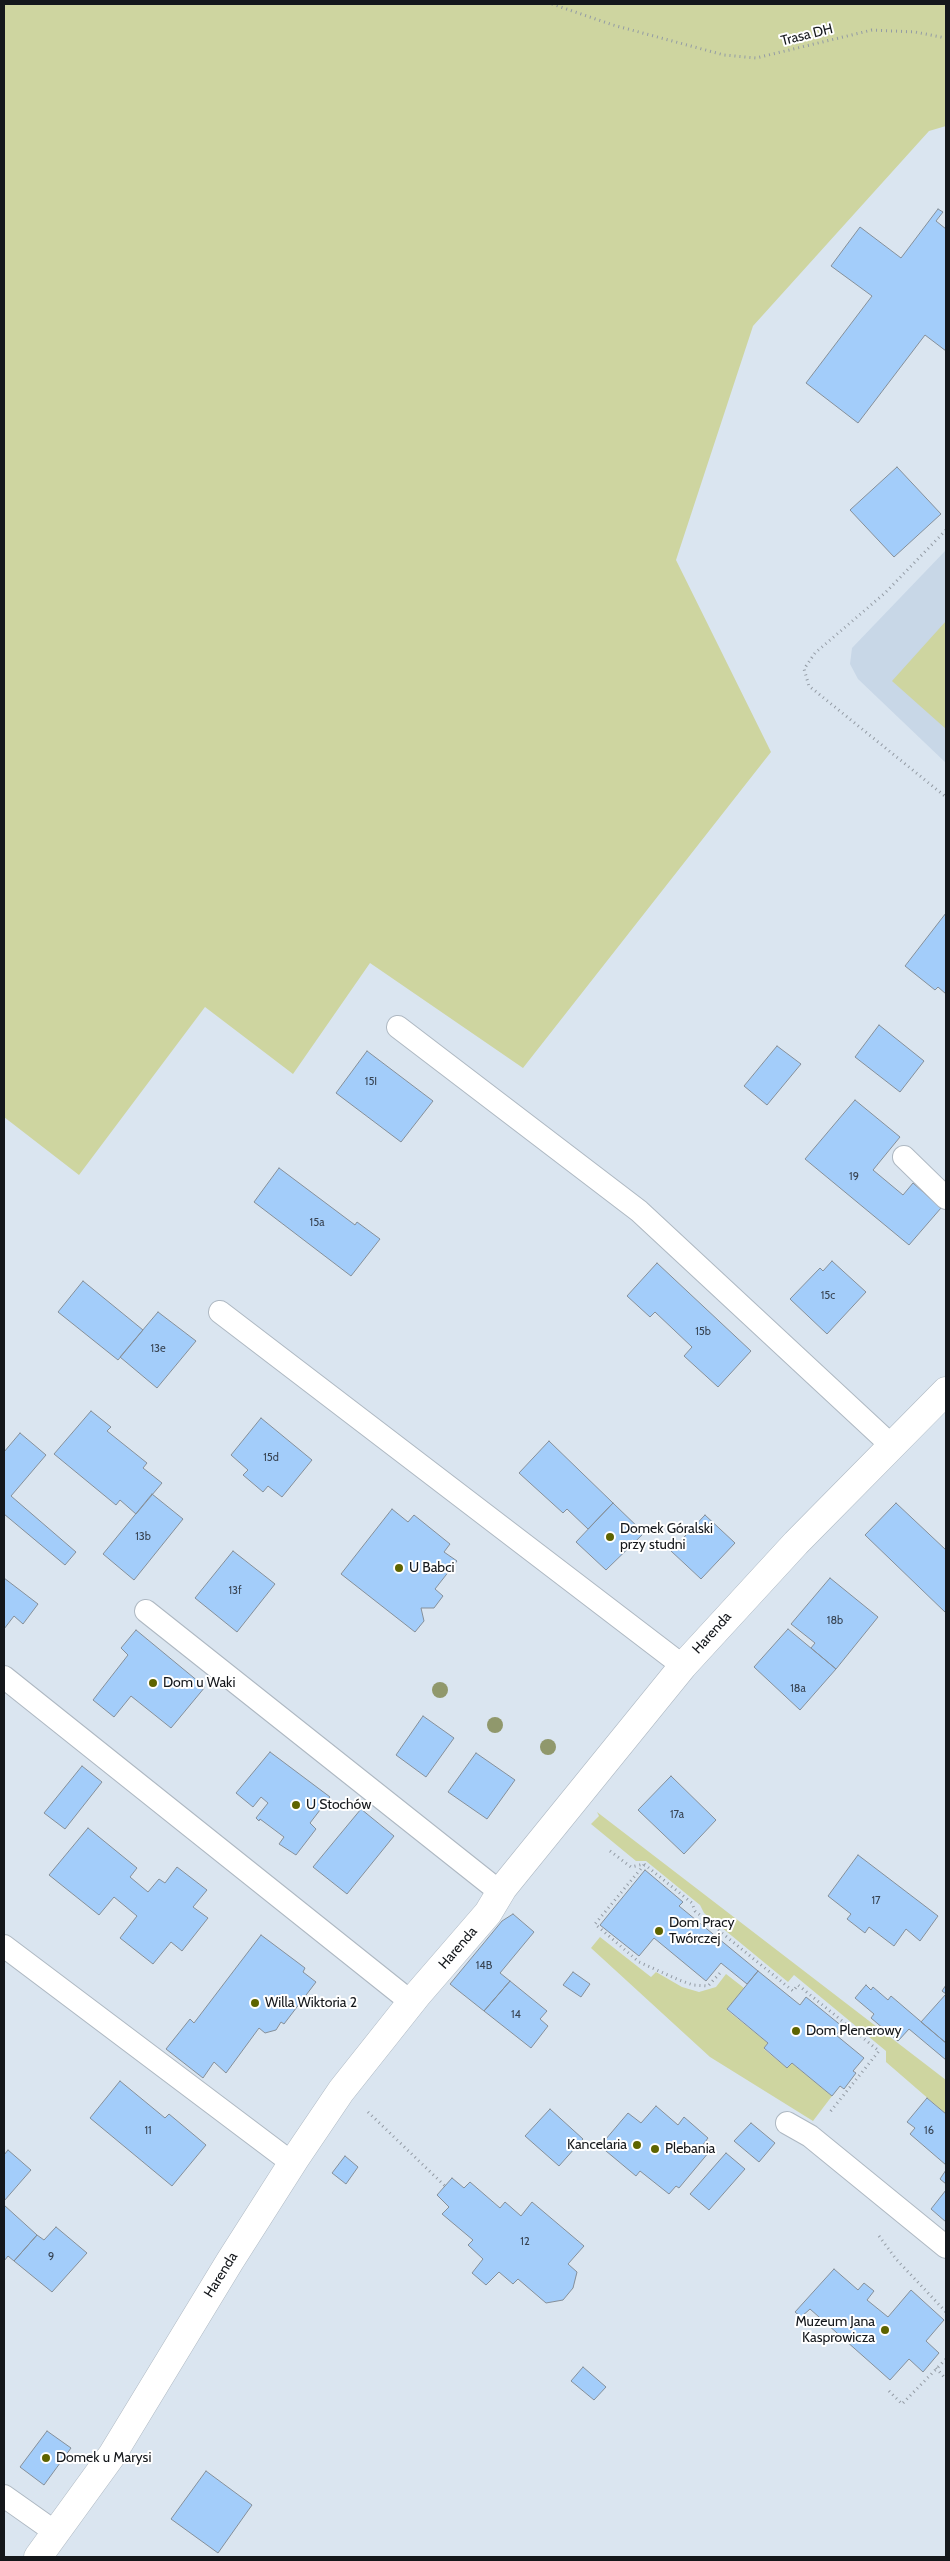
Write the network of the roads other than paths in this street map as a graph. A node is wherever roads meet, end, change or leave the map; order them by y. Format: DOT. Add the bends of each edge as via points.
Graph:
graph roads {
  1 [pos="398,1027"];
  2 [pos="904,1157"];
  3 [pos="946,1198"];
  4 [pos="220,1312"];
  5 [pos="946,1391"];
  6 [pos="892,1446"];
  7 [pos="146,1611"];
  8 [pos="683,1666"];
  9 [pos="4,1678"];
  10 [pos="500,1892"];
  11 [pos="4,1946"];
  12 [pos="411,2002"];
  13 [pos="787,2123"];
  14 [pos="292,2163"];
  15 [pos="946,2248"];
  16 [pos="4,2496"];
  17 [pos="55,2532"];
  18 [pos="38,2557"];
  1 -- 6 [label="lane" via="639,1211"];
  2 -- 3 [label="lane"];
  4 -- 8 [label="lane"];
  5 -- 6 [label="street, Harenda"];
  6 -- 8 [label="street, Harenda" via="796,1543"];
  7 -- 10 [label="lane"];
  8 -- 10 [label="street, Harenda"];
  9 -- 12 [label="lane"];
  10 -- 12 [label="street, Harenda" via="488,1912"];
  11 -- 14 [label="lane"];
  12 -- 14 [label="street, Harenda" via="341,2091"];
  13 -- 15 [label="lane" via="810,2136"];
  14 -- 17 [label="street, Harenda" via="112,2455"];
  16 -- 17 [label="lane"];
  17 -- 18 [label="street, Harenda"];
}
